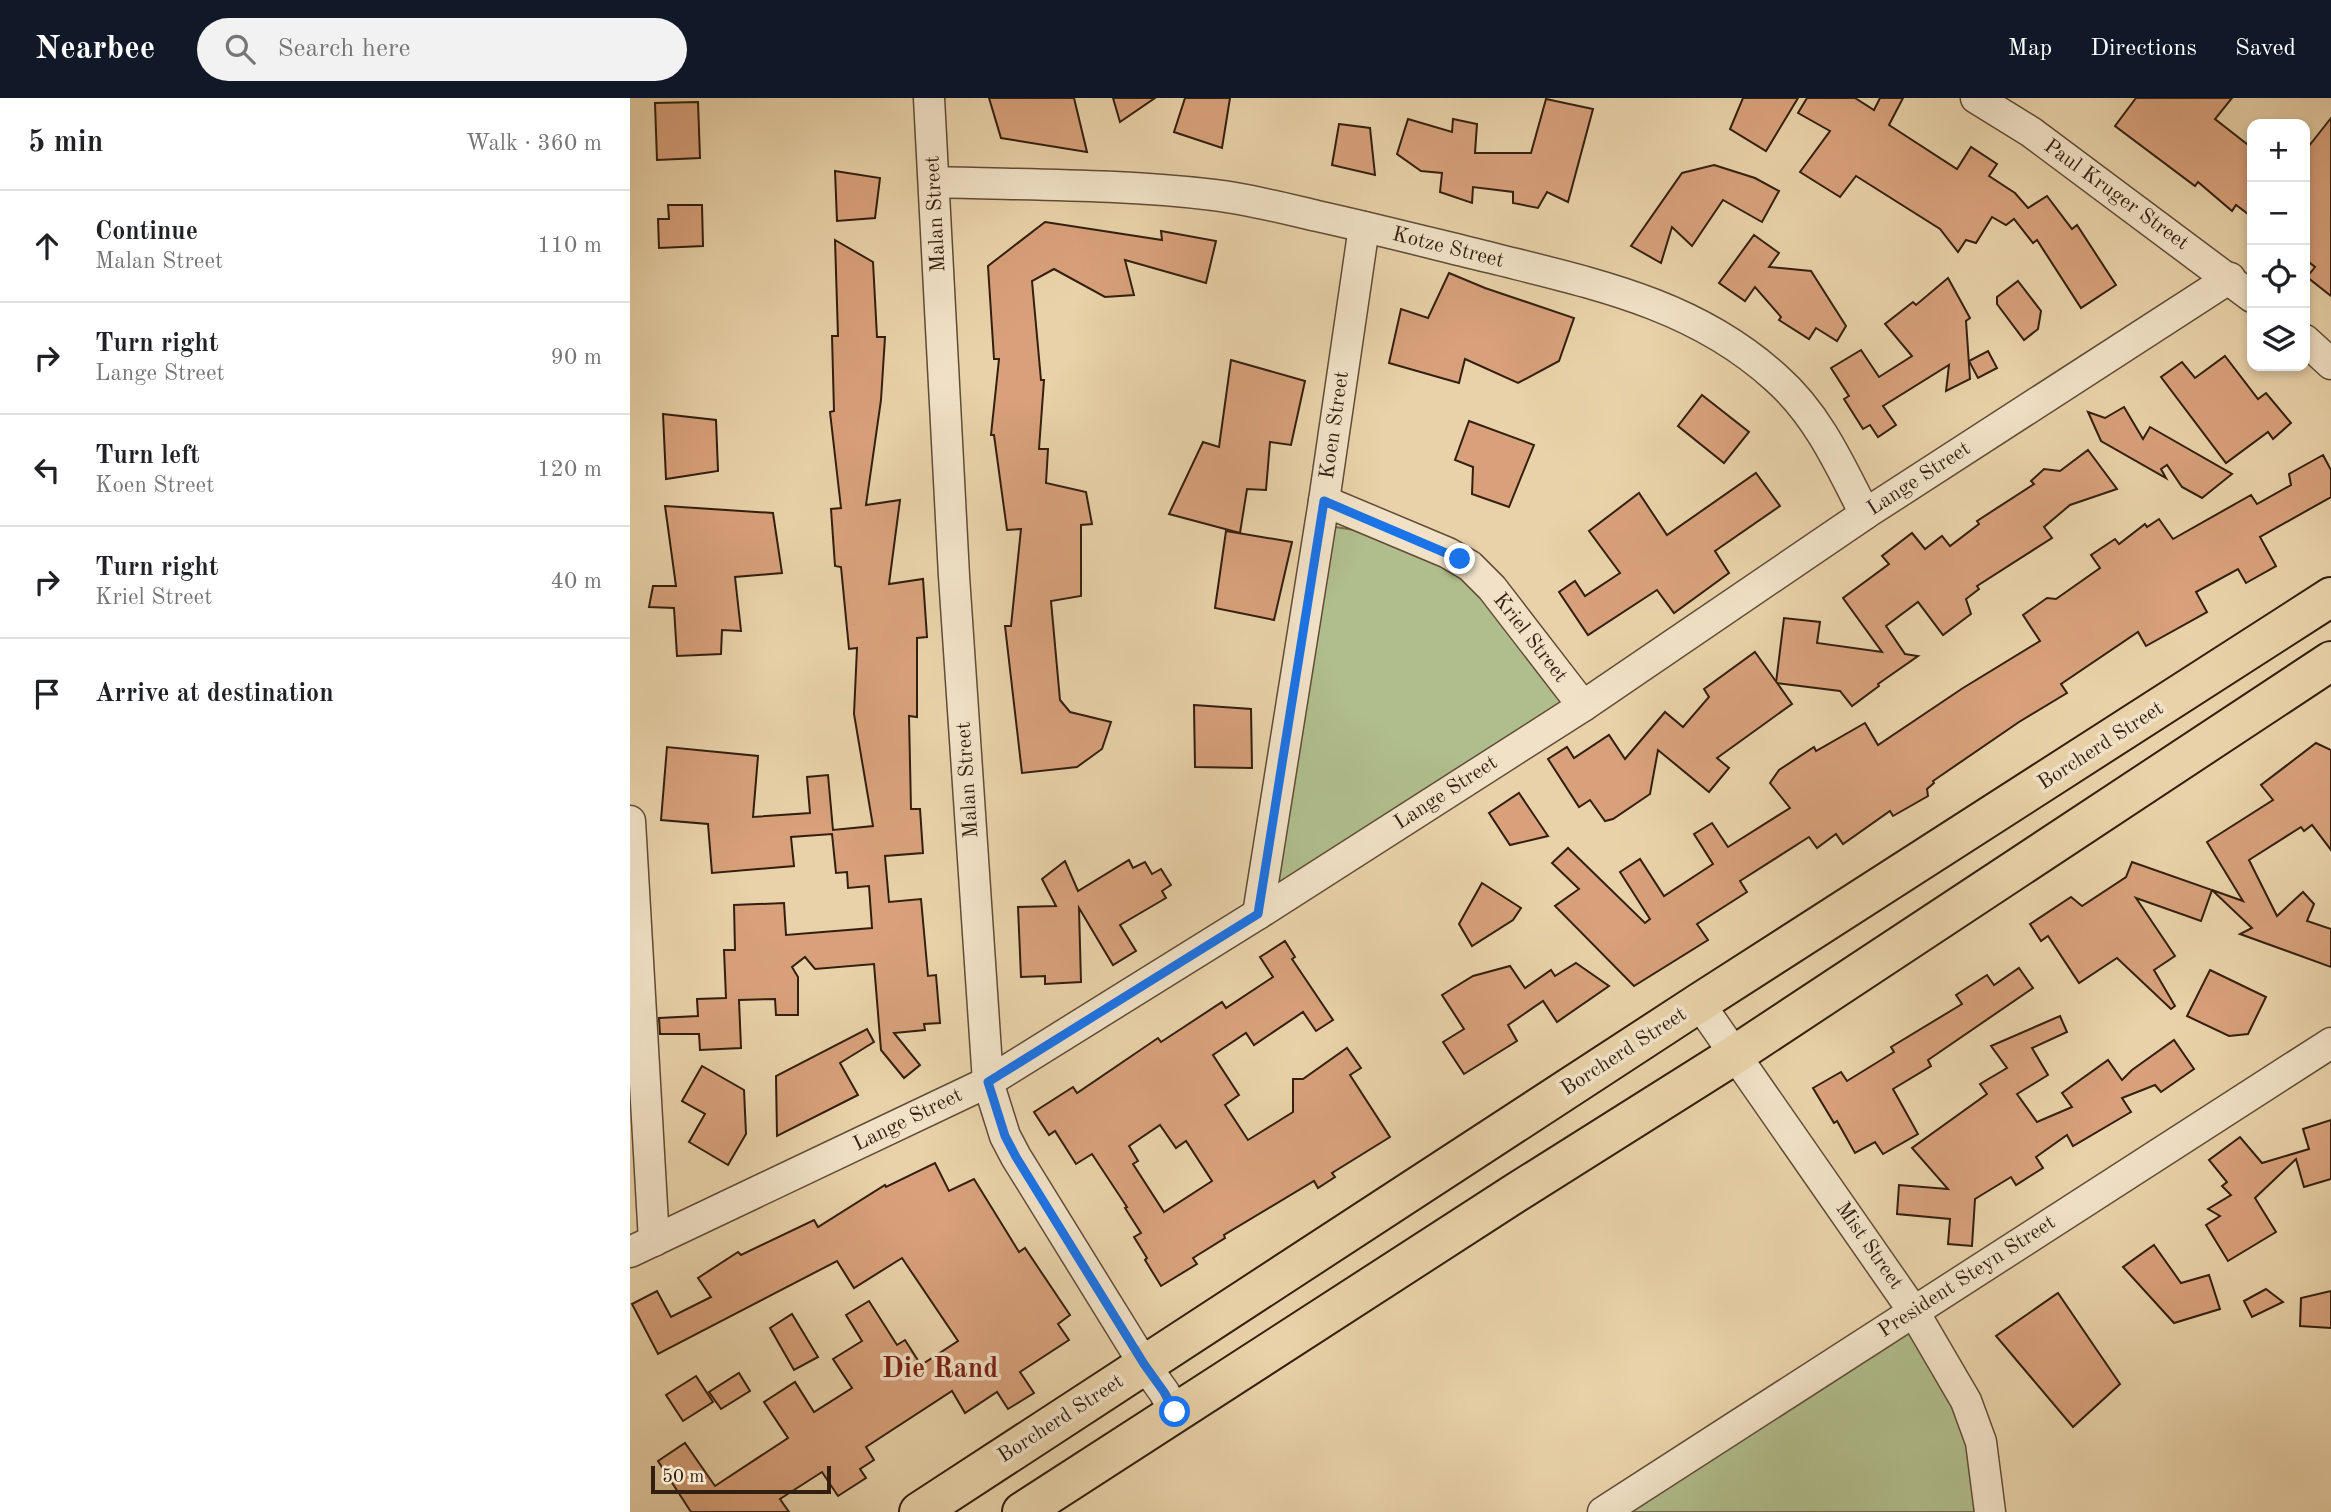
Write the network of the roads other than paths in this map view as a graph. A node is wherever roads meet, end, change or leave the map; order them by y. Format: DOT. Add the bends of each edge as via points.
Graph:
graph roads {
  1 [pos="929,98"];
  2 [pos="1976,98"];
  3 [pos="934,182"];
  4 [pos="1364,226"];
  5 [pos="2241,287"];
  6 [pos="2310,345"];
  7 [pos="2331,364"];
  8 [pos="1324,501"];
  9 [pos="1866,514"];
  10 [pos="2331,597"];
  11 [pos="2331,661"];
  12 [pos="1583,706"];
  13 [pos="630,821"];
  14 [pos="1258,914"];
  15 [pos="1699,1003"];
  16 [pos="2331,1043"];
  17 [pos="1736,1054"];
  18 [pos="988,1082"];
  19 [pos="642,1247"];
  20 [pos="1914,1312"];
  21 [pos="1144,1364"];
  22 [pos="1175,1412"];
  23 [pos="919,1512"];
  24 [pos="1023,1512"];
  25 [pos="1603,1512"];
  26 [pos="1990,1512"];
  1 -- 3 [label="street, Malan Street"];
  2 -- 5 [label="street, Paul Kruger Street" via="2031,132"];
  3 -- 4 [label="street, Kotze Street" via="1215,195"];
  3 -- 18 [label="street, Malan Street" via="954,576"];
  4 -- 8 [label="street, Koen Street"];
  4 -- 9 [label="street, Kotze Street" via="1580,281 1693,320 1748,356 1798,400 1820,429"];
  5 -- 9 [label="street, Lange Street"];
  6 -- 7 [label="street"];
  8 -- 12 [label="street, Kriel Street" via="1470,566"];
  8 -- 14 [label="street, Koen Street"];
  9 -- 12 [label="street, Lange Street"];
  10 -- 15 [label="highway, Borcherd Street"];
  11 -- 17 [label="highway"];
  12 -- 14 [label="street, Lange Street"];
  13 -- 19 [label="street"];
  14 -- 18 [label="street, Lange Street"];
  15 -- 17 [label="street, Mist Street"];
  15 -- 21 [label="highway, Borcherd Street"];
  16 -- 20 [label="street, President Steyn Street"];
  17 -- 20 [label="street, Mist Street"];
  17 -- 22 [label="highway"];
  18 -- 19 [label="street, Lange Street"];
  18 -- 21 [label="street, Malan Street" via="1016,1157"];
  20 -- 25 [label="street, President Steyn Street"];
  20 -- 26 [label="street, Mist Street" via="1974,1420 1986,1466"];
  21 -- 22 [label="street, Malan Street"];
  21 -- 23 [label="highway, Borcherd Street"];
  22 -- 24 [label="highway"];
}
